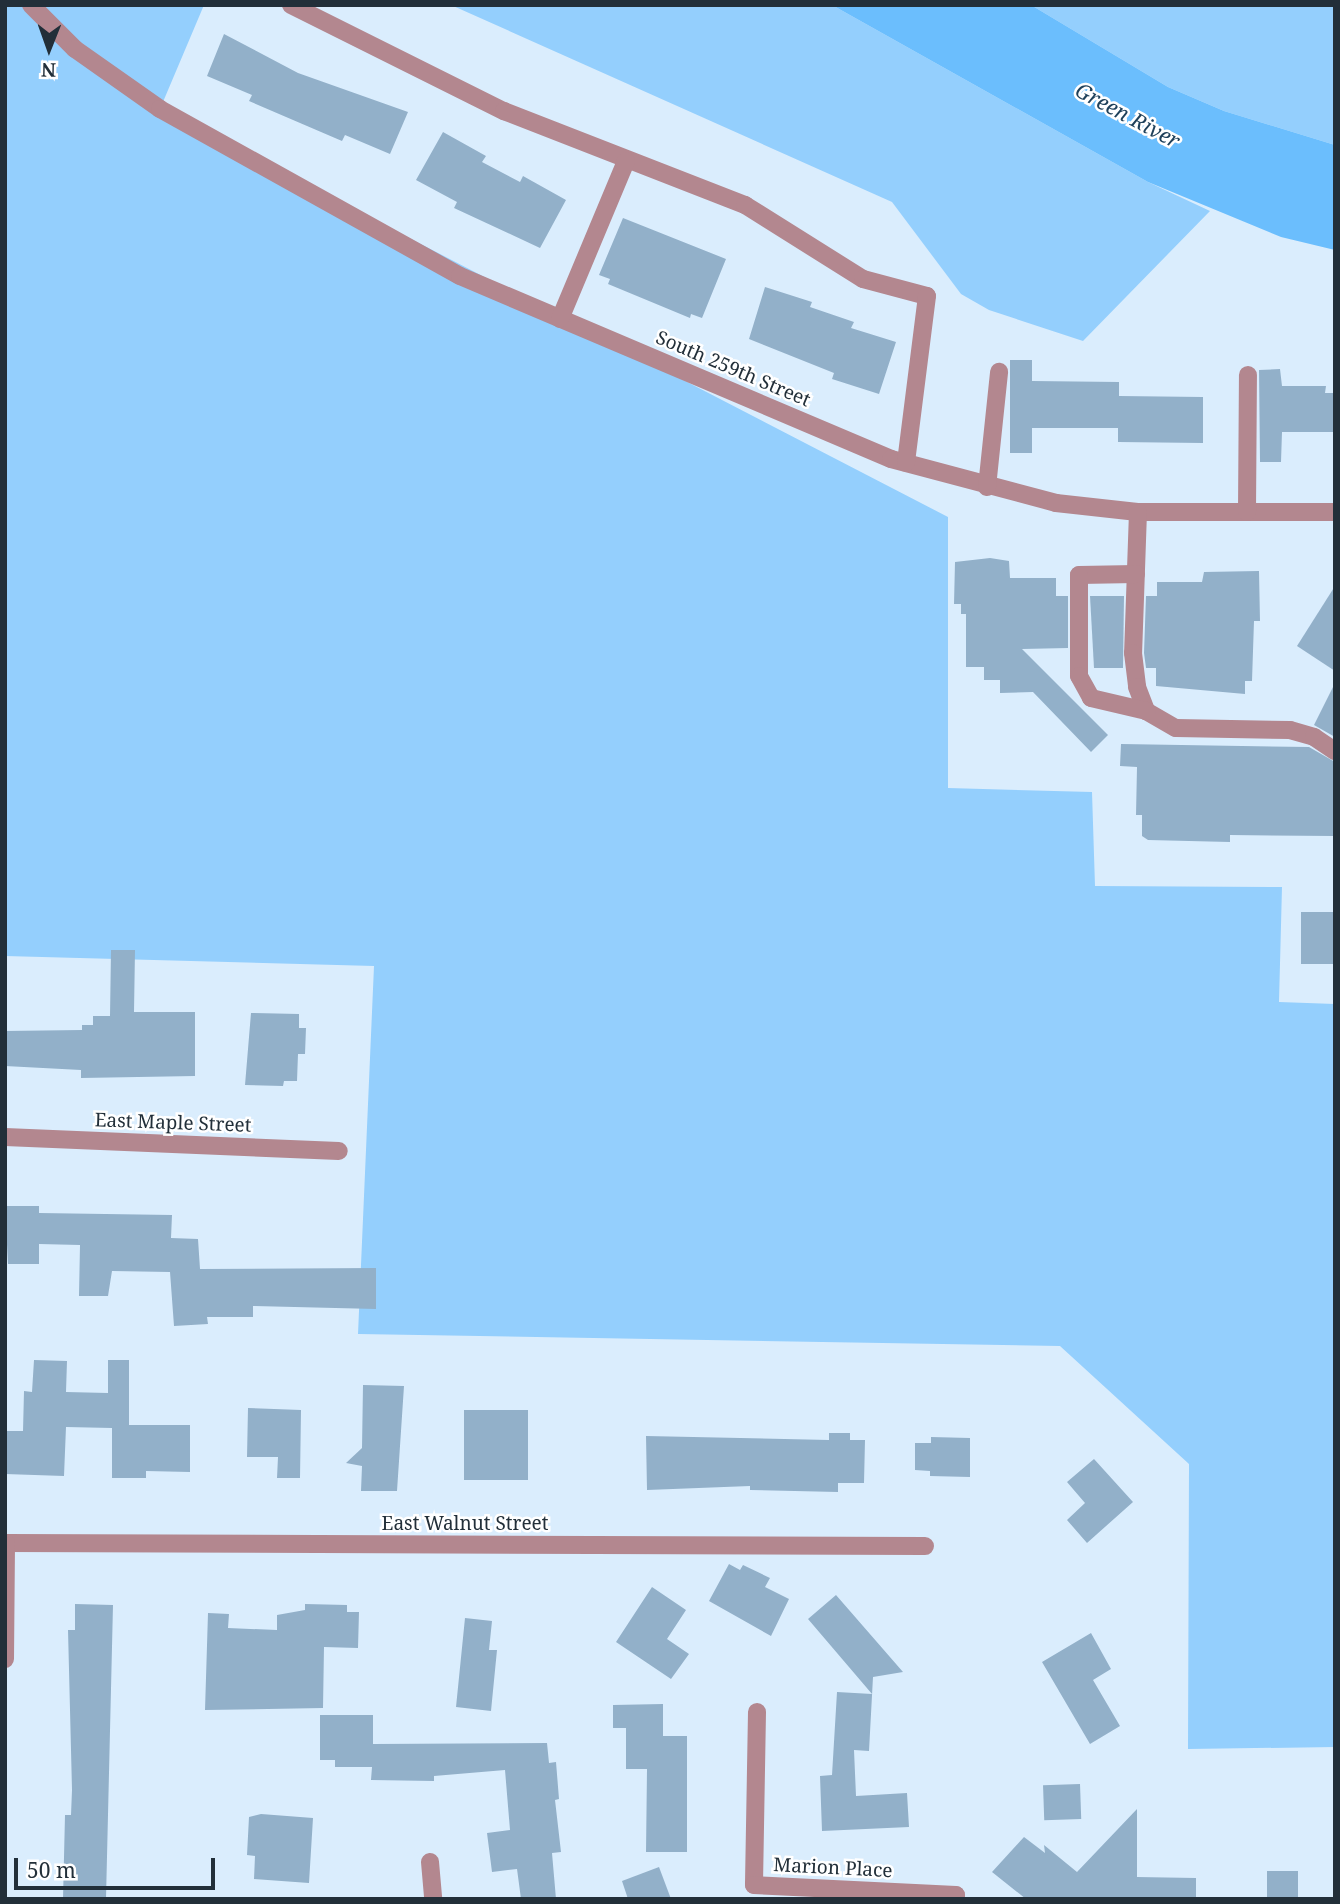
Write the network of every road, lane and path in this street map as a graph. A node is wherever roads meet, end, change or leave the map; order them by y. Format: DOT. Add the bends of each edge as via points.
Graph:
graph roads {
  1 [pos="31,5"];
  2 [pos="291,5"];
  3 [pos="626,161"];
  4 [pos="560,319"];
  5 [pos="999,372"];
  6 [pos="1248,375"];
  7 [pos="906,463"];
  8 [pos="987,487"];
  9 [pos="1138,512"];
  10 [pos="1247,512"];
  11 [pos="1335,512"];
  12 [pos="1136,574"];
  13 [pos="1146,711"];
  14 [pos="1335,751"];
  15 [pos="5,1137"];
  16 [pos="339,1151"];
  17 [pos="6,1543"];
  18 [pos="925,1546"];
  19 [pos="5,1659"];
  20 [pos="757,1712"];
  21 [pos="430,1862"];
  22 [pos="956,1897"];
  23 [pos="433,1899"];
  1 -- 4 [label="street, South 259th Street" via="75,49 160,109 460,276"];
  2 -- 3 [label="street" via="504,111"];
  3 -- 4 [label="street"];
  3 -- 7 [label="street" via="745,205 863,279 928,296"];
  4 -- 7 [label="street, South 259th Street"];
  5 -- 8 [label="street"];
  6 -- 10 [label="street"];
  7 -- 8 [label="street, South 259th Street"];
  8 -- 9 [label="street, South 259th Street" via="1056,503"];
  9 -- 10 [label="street, South 259th Street"];
  9 -- 12 [label="street"];
  10 -- 11 [label="street, South 259th Street"];
  12 -- 13 [label="street" via="1134,669"];
  12 -- 13 [label="street" via="1079,575 1079,676 1091,698"];
  13 -- 14 [label="street" via="1165,725 1187,729 1290,730 1314,737"];
  15 -- 16 [label="street, East Maple Street"];
  17 -- 18 [label="street, East Walnut Street"];
  17 -- 19 [label="street"];
  20 -- 22 [label="street, Marion Place" via="754,1885"];
  21 -- 23 [label="street"];
}
